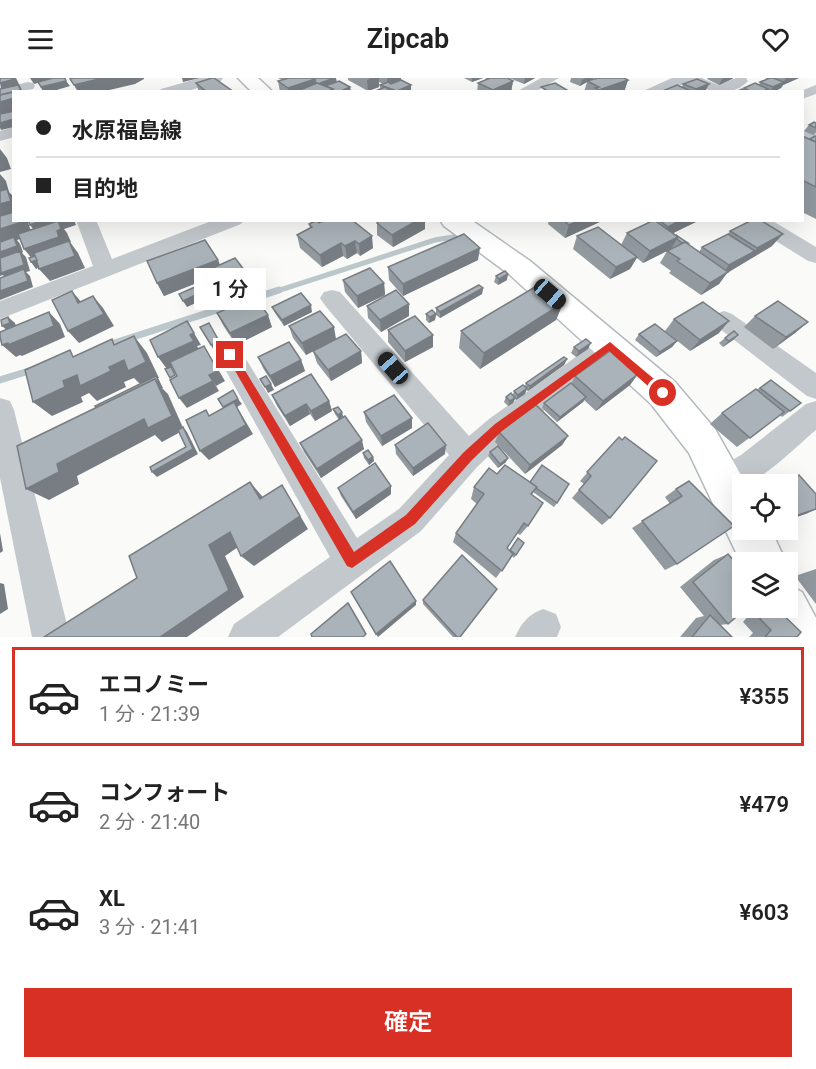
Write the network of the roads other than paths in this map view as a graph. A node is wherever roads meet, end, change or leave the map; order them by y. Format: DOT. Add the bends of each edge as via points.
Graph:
graph roads {
  1 [pos="8,78"];
  2 [pos="216,78"];
  3 [pos="249,78"];
  4 [pos="685,78"];
  5 [pos="691,78"];
  6 [pos="0,80"];
  7 [pos="556,80"];
  8 [pos="741,81"];
  9 [pos="27,85"];
  10 [pos="160,90"];
  11 [pos="262,90"];
  12 [pos="528,90"];
  13 [pos="653,90"];
  14 [pos="713,90"];
  15 [pos="718,90"];
  16 [pos="0,93"];
  17 [pos="87,222"];
  18 [pos="229,222"];
  19 [pos="456,222"];
  20 [pos="759,222"];
  21 [pos="816,256"];
  22 [pos="106,270"];
  23 [pos="332,298"];
  24 [pos="0,310"];
  25 [pos="724,320"];
  26 [pos="610,346"];
  27 [pos="230,355"];
  28 [pos="816,388"];
  29 [pos="0,410"];
  30 [pos="816,412"];
  31 [pos="468,456"];
  32 [pos="724,482"];
  33 [pos="732,498"];
  34 [pos="10,505"];
  35 [pos="352,562"];
  36 [pos="791,618"];
  37 [pos="51,637"];
  38 [pos="247,637"];
  39 [pos="800,637"];
  1 -- 6 [label="street"];
  2 -- 10 [label="street"];
  3 -- 11 [label="main road"];
  4 -- 13 [label="street"];
  5 -- 14 [label="street"];
  7 -- 12 [label="street"];
  8 -- 15 [label="street"];
  9 -- 16 [label="street"];
  17 -- 22 [label="street"];
  18 -- 22 [label="street"];
  19 -- 26 [label="main road" via="520,268"];
  20 -- 21 [label="street"];
  22 -- 24 [label="street"];
  23 -- 31 [label="street"];
  25 -- 28 [label="street"];
  26 -- 31 [label="street" via="525,407"];
  26 -- 32 [label="main road" via="663,393 689,423"];
  27 -- 35 [label="street"];
  29 -- 34 [label="street"];
  30 -- 32 [label="street" via="752,465"];
  31 -- 35 [label="street" via="410,519"];
  32 -- 33 [label="main road"];
  34 -- 37 [label="street"];
  35 -- 38 [label="street"];
  36 -- 39 [label="main road"];
}
